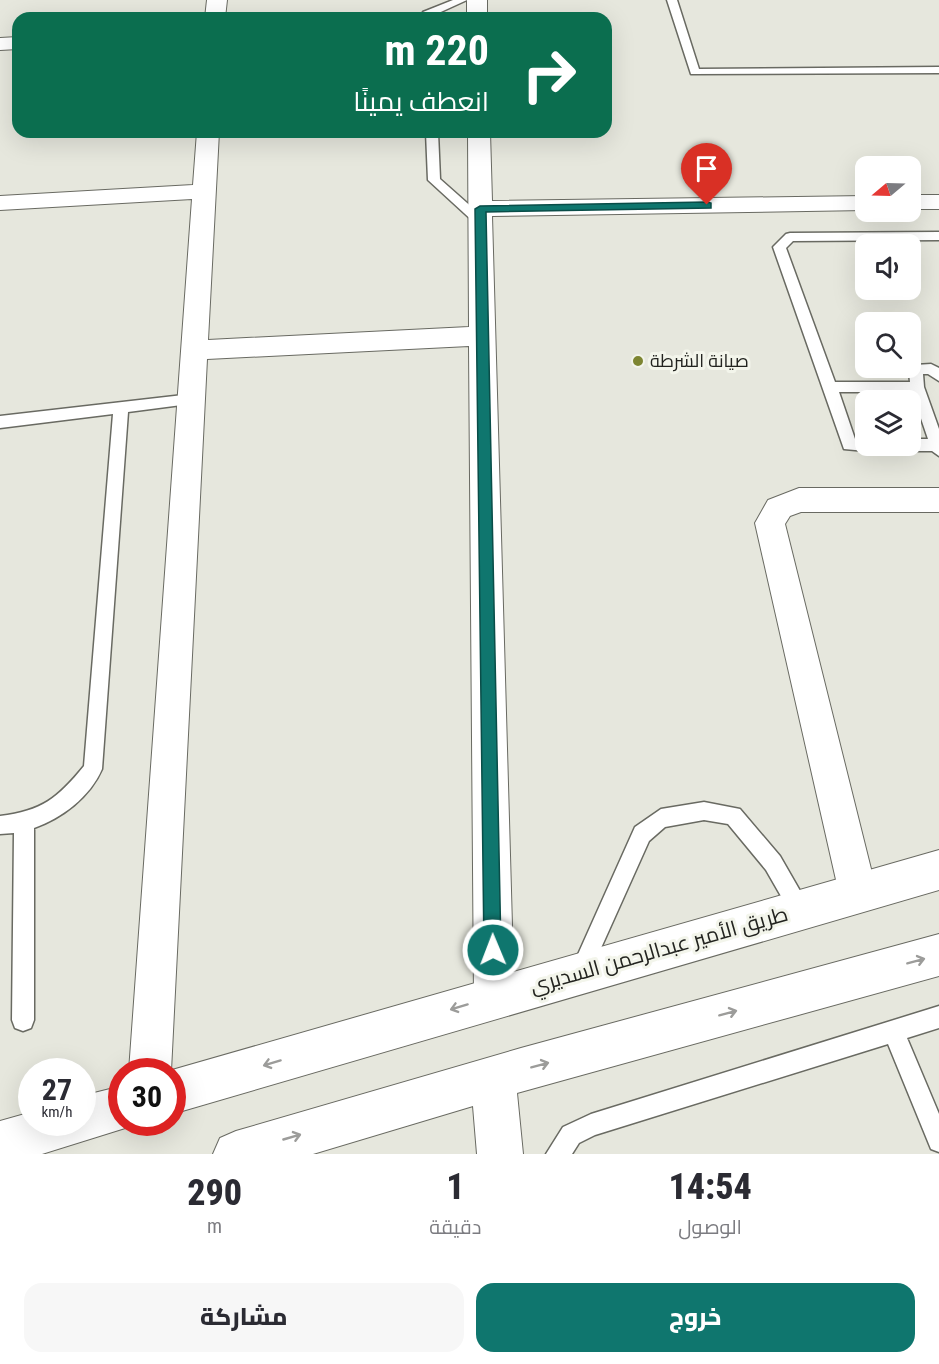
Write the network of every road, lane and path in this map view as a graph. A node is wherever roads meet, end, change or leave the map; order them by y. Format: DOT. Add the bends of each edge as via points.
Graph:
graph roads {
  1 [pos="462,0"];
  2 [pos="672,0"];
  3 [pos="432,12"];
  4 [pos="680,24"];
  5 [pos="693,24"];
  6 [pos="687,48"];
  7 [pos="701,48"];
  8 [pos="939,70"];
  9 [pos="208,138"];
  10 [pos="432,138"];
  11 [pos="479,138"];
  12 [pos="205,191"];
  13 [pos="921,202"];
  14 [pos="939,202"];
  15 [pos="0,203"];
  16 [pos="855,203"];
  17 [pos="480,215"];
  18 [pos="939,236"];
  19 [pos="482,336"];
  20 [pos="195,350"];
  21 [pos="939,376"];
  22 [pos="830,387"];
  23 [pos="917,387"];
  24 [pos="192,399"];
  25 [pos="121,408"];
  26 [pos="0,422"];
  27 [pos="855,445"];
  28 [pos="921,446"];
  29 [pos="938,447"];
  30 [pos="939,500"];
  31 [pos="24,823"];
  32 [pos="0,825"];
  33 [pos="939,870"];
  34 [pos="858,893"];
  35 [pos="800,910"];
  36 [pos="939,955"];
  37 [pos="580,972"];
  38 [pos="494,997"];
  39 [pos="939,1017"];
  40 [pos="23,1020"];
  41 [pos="894,1032"];
  42 [pos="151,1058"];
  43 [pos="493,1078"];
  44 [pos="186,1088"];
  45 [pos="27,1136"];
  46 [pos="939,1140"];
  47 [pos="0,1144"];
  48 [pos="236,1154"];
  49 [pos="500,1154"];
  50 [pos="558,1154"];
  1 -- 3 [label="lane"];
  2 -- 4 [label="lane"];
  4 -- 5 [label="lane"];
  4 -- 6 [label="lane"];
  6 -- 7 [label="lane"];
  6 -- 8 [label="lane" via="695,72"];
  9 -- 12 [label="street"];
  10 -- 17 [label="lane" via="435,180"];
  11 -- 17 [label="street"];
  12 -- 15 [label="street"];
  12 -- 20 [label="street"];
  13 -- 14 [label="street"];
  16 -- 17 [label="street"];
  17 -- 19 [label="street"];
  18 -- 22 [label="lane" via="790,237 779,247"];
  19 -- 20 [label="street"];
  19 -- 38 [label="street"];
  20 -- 24 [label="street"];
  21 -- 23 [label="lane" via="931,369 920,369 916,372"];
  22 -- 23 [label="lane"];
  22 -- 27 [label="lane" via="849,445"];
  23 -- 29 [label="lane"];
  24 -- 25 [label="lane"];
  24 -- 42 [label="street"];
  25 -- 26 [label="lane"];
  25 -- 31 [label="lane" via="93,769 74,793 49,814"];
  28 -- 29 [label="lane"];
  30 -- 34 [label="street" via="799,500 779,508 770,523"];
  31 -- 32 [label="lane"];
  31 -- 40 [label="lane"];
  33 -- 34 [label="main road, طريق الأمير عبدالرحمن السديري"];
  34 -- 35 [label="main road, طريق الأمير عبدالرحمن السديري"];
  35 -- 37 [label="main road, طريق الأمير عبدالرحمن السديري"];
  35 -- 37 [label="lane" via="772,863 733,816 704,811 661,818 642,834"];
  43 -- 36 [label="main road, one-way"];
  37 -- 38 [label="main road, طريق الأمير عبدالرحمن السديري"];
  38 -- 44 [label="main road, طريق الأمير عبدالرحمن السديري, one-way"];
  39 -- 41 [label="lane"];
  41 -- 46 [label="lane"];
  41 -- 50 [label="lane" via="591,1125 571,1135"];
  48 -- 43 [label="main road, one-way"];
  43 -- 49 [label="main road"];
  45 -- 47 [label="main road"];
}
